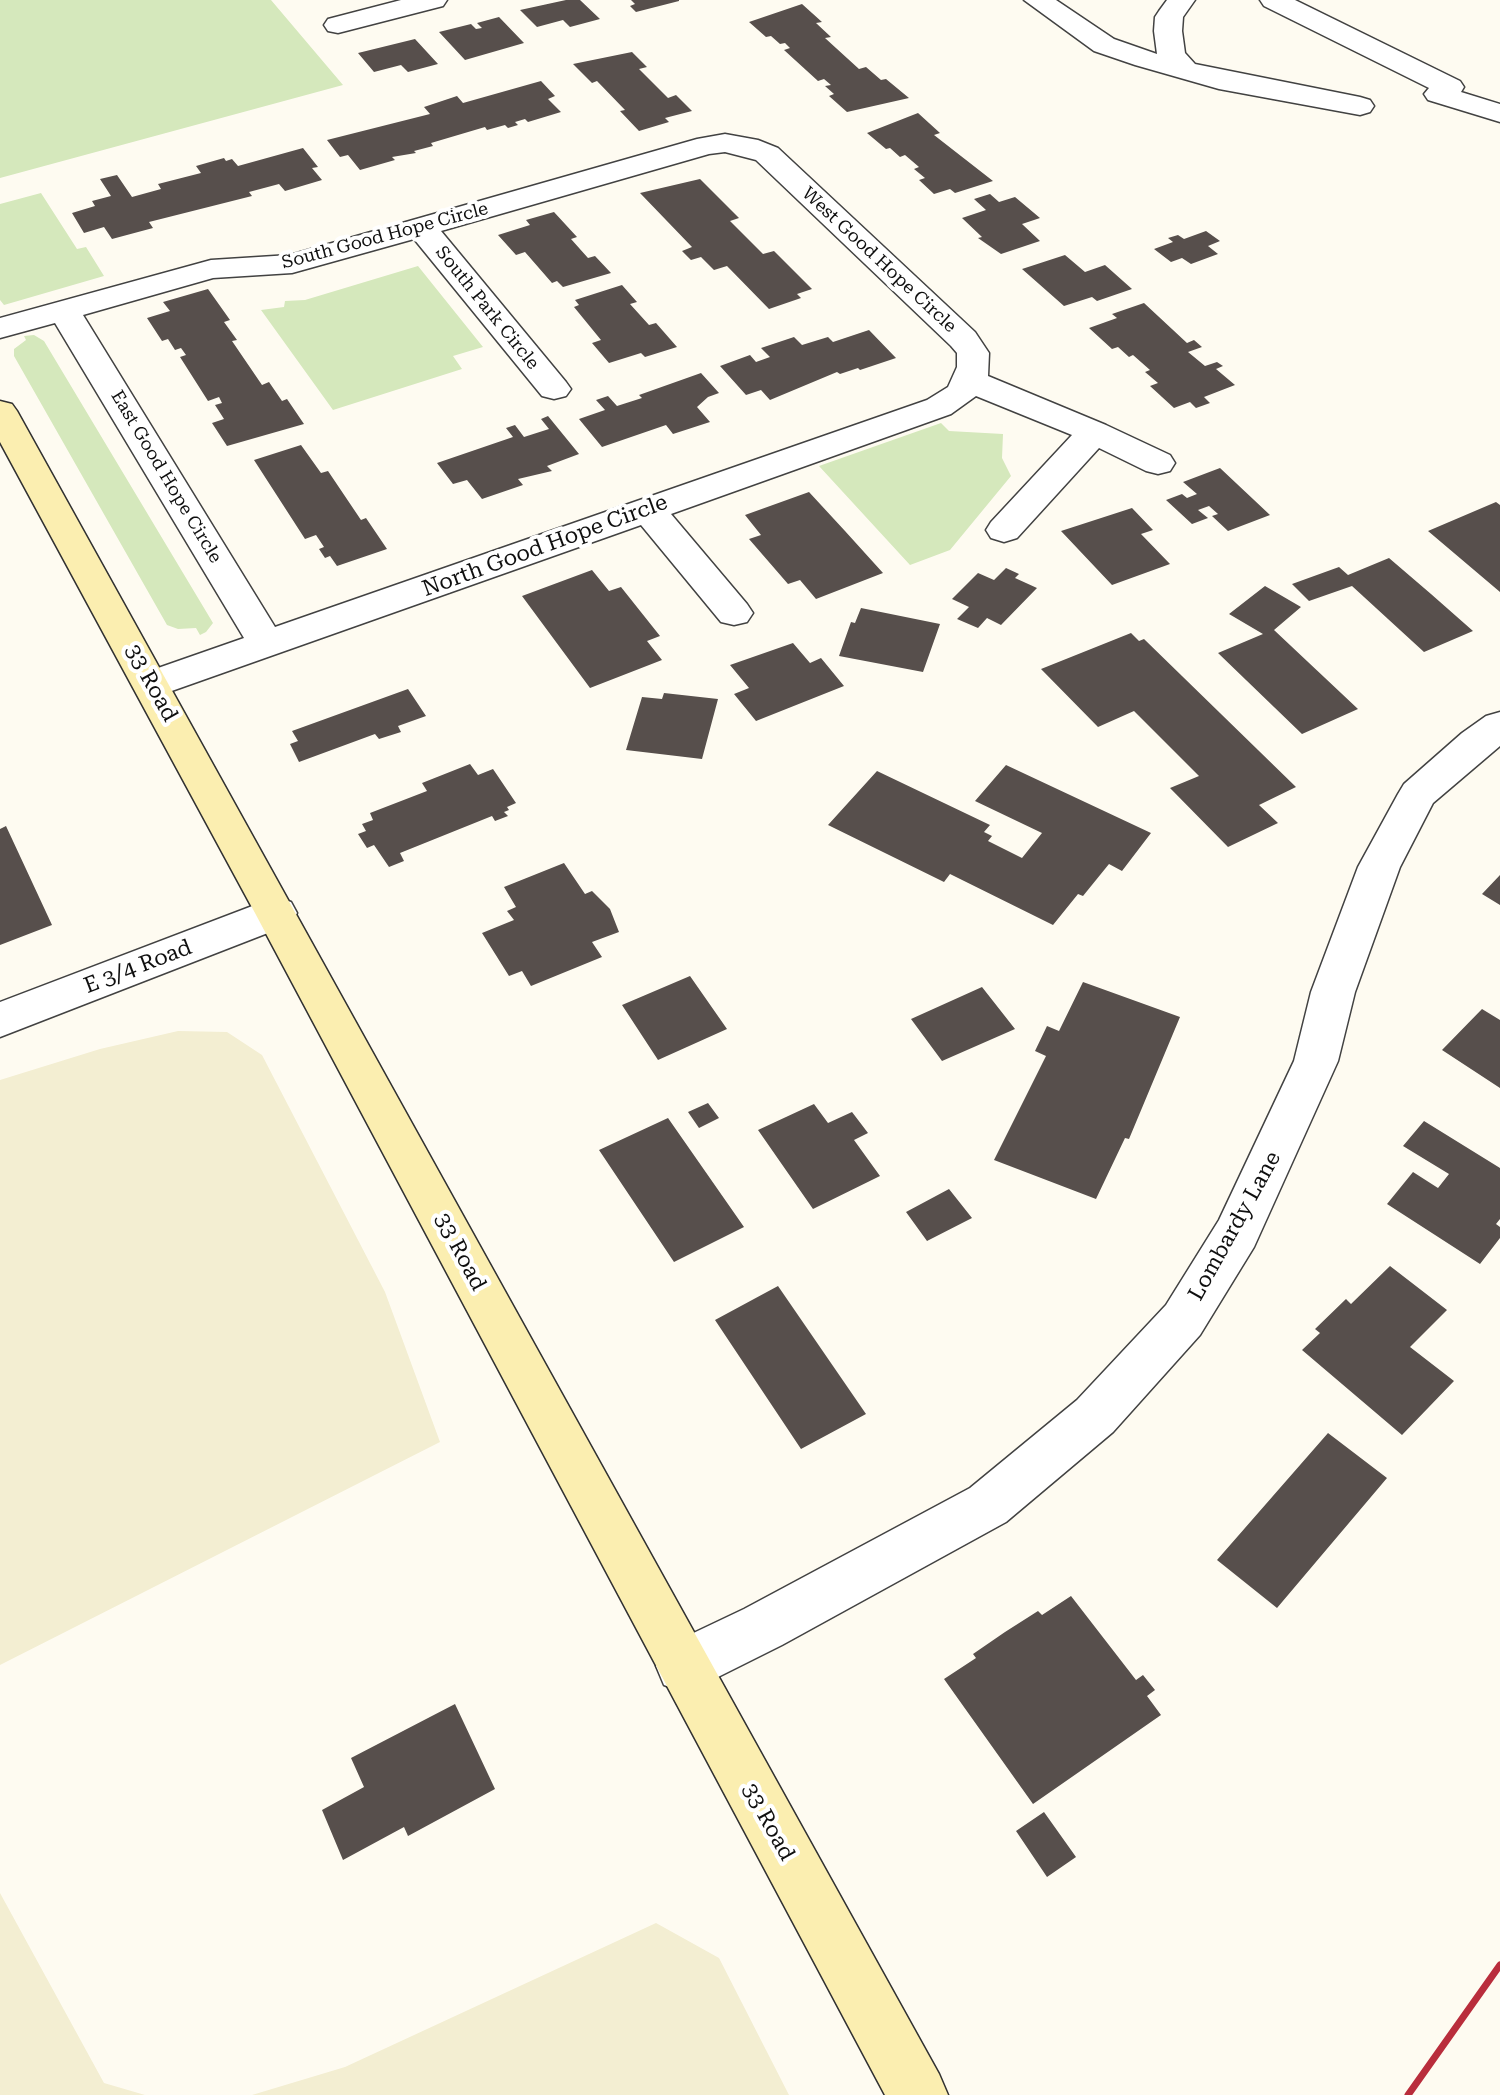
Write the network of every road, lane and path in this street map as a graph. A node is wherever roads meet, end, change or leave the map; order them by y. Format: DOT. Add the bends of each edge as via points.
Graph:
graph roads {
  1 [pos="433,0"];
  2 [pos="1038,0"];
  3 [pos="1181,0"];
  4 [pos="1274,0"];
  5 [pos="338,25"];
  6 [pos="1184,69"];
  7 [pos="1360,106"];
  8 [pos="1500,113"];
  9 [pos="767,154"];
  10 [pos="421,227"];
  11 [pos="64,310"];
  12 [pos="0,328"];
  13 [pos="970,381"];
  14 [pos="554,389"];
  15 [pos="0,411"];
  16 [pos="1094,432"];
  17 [pos="1158,463"];
  18 [pos="647,509"];
  19 [pos="1004,530"];
  20 [pos="734,613"];
  21 [pos="267,645"];
  22 [pos="152,684"];
  23 [pos="1500,726"];
  24 [pos="276,913"];
  25 [pos="0,1020"];
  26 [pos="683,1666"];
  27 [pos="918,2095"];
  1 -- 5 [label="street"];
  2 -- 6 [label="street" via="1104,45"];
  3 -- 6 [label="street" via="1169,17 1168,31 1171,54"];
  4 -- 8 [label="street" via="1444,91"];
  6 -- 7 [label="street"];
  9 -- 10 [label="street, South Good Hope Circle" via="748,146 707,145"];
  9 -- 13 [label="street, West Good Hope Circle" via="963,339 973,353"];
  10 -- 11 [label="street, South Good Hope Circle" via="292,264 211,269"];
  10 -- 14 [label="street, South Park Circle"];
  11 -- 12 [label="street, South Good Hope Circle"];
  11 -- 21 [label="street, East Good Hope Circle"];
  13 -- 16 [label="street"];
  13 -- 18 [label="street, North Good Hope Circle" via="939,407"];
  15 -- 22 [label="main road, 33 Road"];
  16 -- 17 [label="street"];
  16 -- 19 [label="street"];
  18 -- 20 [label="street"];
  18 -- 21 [label="street, North Good Hope Circle"];
  21 -- 22 [label="street, North Good Hope Circle"];
  22 -- 24 [label="main road, 33 Road"];
  23 -- 26 [label="street, Lombardy Lane" via="1418,794 1379,867 1333,992 1316,1061 1237,1233 1183,1320 1095,1416 988,1505"];
  24 -- 25 [label="street, E 3/4 Road"];
  24 -- 26 [label="main road, 33 Road"];
  26 -- 27 [label="main road, 33 Road"];
}
